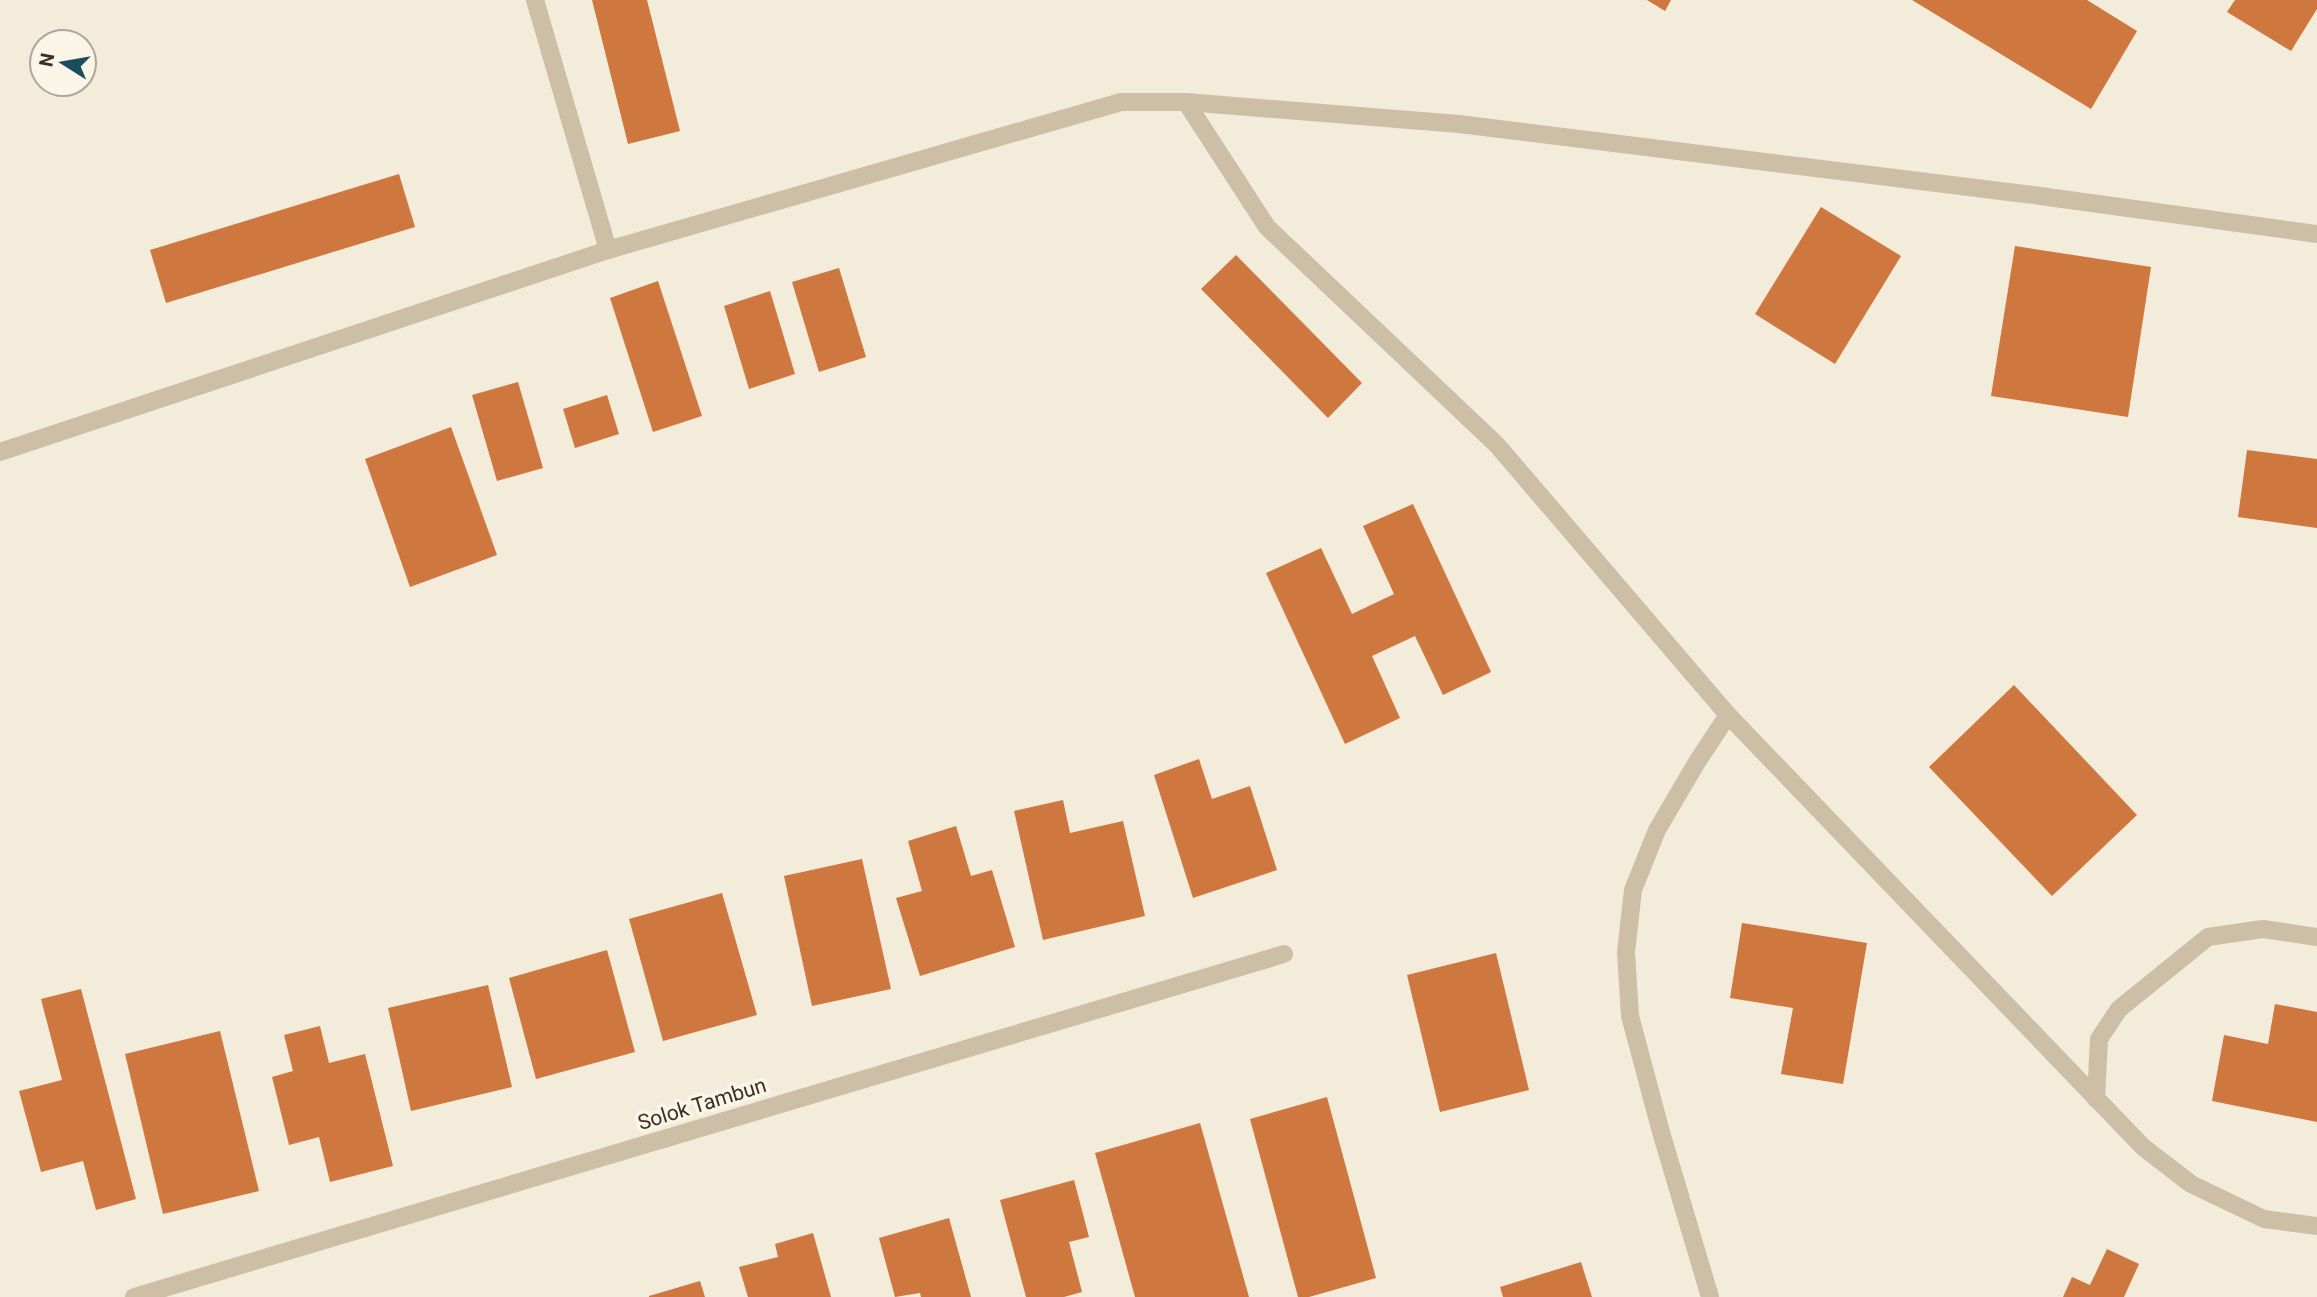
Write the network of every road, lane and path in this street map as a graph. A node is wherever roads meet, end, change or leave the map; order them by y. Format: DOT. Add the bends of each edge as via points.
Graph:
graph roads {
  1 [pos="535,0"];
  2 [pos="1186,102"];
  3 [pos="2317,234"];
  4 [pos="608,250"];
  5 [pos="0,452"];
  6 [pos="1728,715"];
  7 [pos="2317,937"];
  8 [pos="1284,954"];
  9 [pos="2096,1099"];
  10 [pos="2317,1226"];
  11 [pos="134,1297"];
  12 [pos="1710,1297"];
  1 -- 4 [label="street"];
  2 -- 3 [label="street" via="1459,124"];
  2 -- 4 [label="street" via="1121,102"];
  2 -- 6 [label="street" via="1267,227 1497,445"];
  4 -- 5 [label="street"];
  6 -- 9 [label="street"];
  6 -- 12 [label="street" via="1657,830 1633,890 1626,951 1630,1016"];
  7 -- 9 [label="street" via="2263,929 2208,937 2119,1009 2099,1039"];
  8 -- 11 [label="street, Solok Tambun"];
  9 -- 10 [label="street" via="2143,1147 2191,1184 2264,1219"];
}
